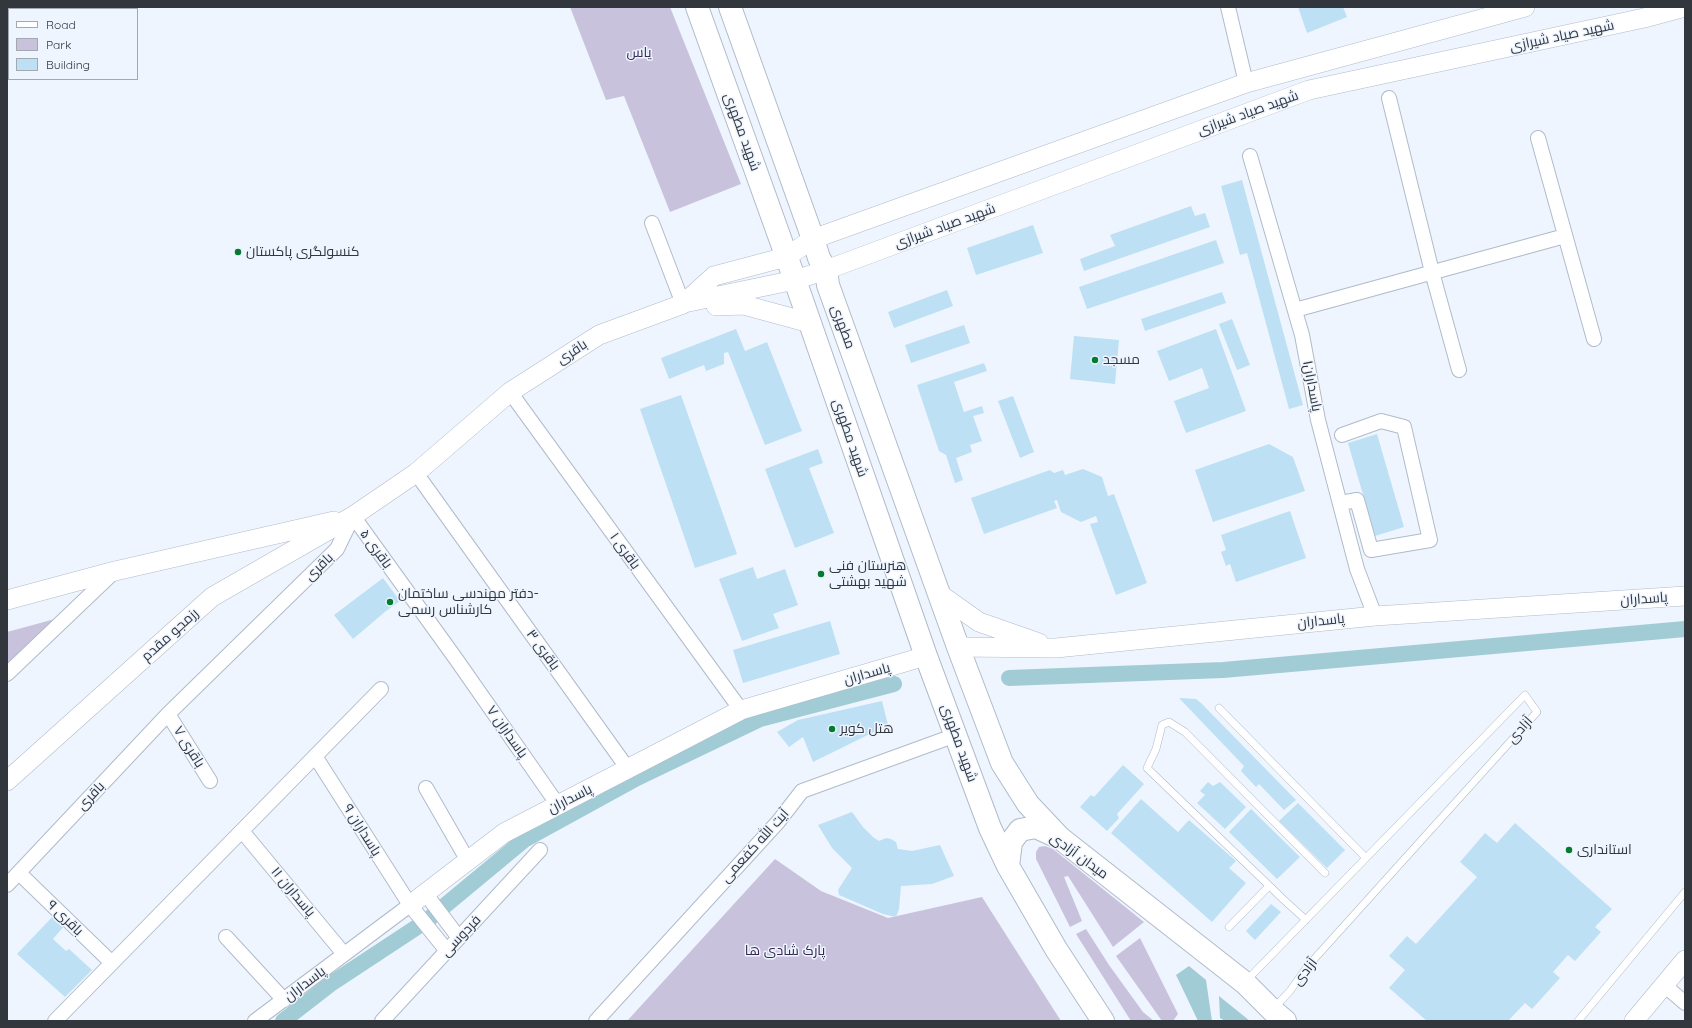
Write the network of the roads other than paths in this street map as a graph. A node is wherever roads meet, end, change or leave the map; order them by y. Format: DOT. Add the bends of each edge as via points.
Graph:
graph roads {
  1 [pos="697,7"];
  2 [pos="730,7"];
  3 [pos="1228,7"];
  4 [pos="1525,7"];
  5 [pos="1685,7"];
  6 [pos="1246,84"];
  7 [pos="1389,98"];
  8 [pos="1538,138"];
  9 [pos="1250,156"];
  10 [pos="652,223"];
  11 [pos="1565,236"];
  12 [pos="813,239"];
  13 [pos="786,257"];
  14 [pos="826,270"];
  15 [pos="1432,272"];
  16 [pos="795,280"];
  17 [pos="678,306"];
  18 [pos="1295,310"];
  19 [pos="810,323"];
  20 [pos="1594,339"];
  21 [pos="1459,370"];
  22 [pos="510,392"];
  23 [pos="1342,435"];
  24 [pos="416,473"];
  25 [pos="1340,503"];
  26 [pos="353,516"];
  27 [pos="116,572"];
  28 [pos="938,593"];
  29 [pos="1685,596"];
  30 [pos="7,600"];
  31 [pos="1374,616"];
  32 [pos="958,647"];
  33 [pos="1056,648"];
  34 [pos="926,656"];
  35 [pos="456,659"];
  36 [pos="7,674"];
  37 [pos="381,689"];
  38 [pos="1219,708"];
  39 [pos="741,710"];
  40 [pos="168,714"];
  41 [pos="956,735"];
  42 [pos="315,756"];
  43 [pos="628,769"];
  44 [pos="210,781"];
  45 [pos="7,782"];
  46 [pos="426,788"];
  47 [pos="558,805"];
  48 [pos="242,831"];
  49 [pos="1060,838"];
  50 [pos="540,850"];
  51 [pos="1366,858"];
  52 [pos="468,861"];
  53 [pos="1008,866"];
  54 [pos="18,873"];
  55 [pos="1325,873"];
  56 [pos="7,885"];
  57 [pos="1269,886"];
  58 [pos="1685,892"];
  59 [pos="426,893"];
  60 [pos="410,905"];
  61 [pos="1306,920"];
  62 [pos="1229,927"];
  63 [pos="226,937"];
  64 [pos="458,938"];
  65 [pos="447,951"];
  66 [pos="344,954"];
  67 [pos="1685,960"];
  68 [pos="112,964"];
  69 [pos="1245,983"];
  70 [pos="1664,985"];
  71 [pos="284,1000"];
  72 [pos="1685,1003"];
  73 [pos="1279,1016"];
  74 [pos="55,1021"];
  75 [pos="256,1021"];
  76 [pos="382,1021"];
  77 [pos="596,1021"];
  78 [pos="1103,1021"];
  79 [pos="1578,1021"];
  80 [pos="1634,1021"];
  1 -- 13 [label="main road, شهید مطهری"];
  2 -- 12 [label="main road, مطهری"];
  3 -- 6 [label="street"];
  4 -- 6 [label="street, شهید صیاد شیرازی"];
  5 -- 14 [label="street, شهید صیاد شیرازی" via="1309,90"];
  6 -- 12 [label="street, شهید صیاد شیرازی"];
  7 -- 15 [label="street"];
  8 -- 11 [label="street"];
  9 -- 18 [label="street, پاسداران۱"];
  10 -- 17 [label="street"];
  11 -- 15 [label="street"];
  11 -- 20 [label="street"];
  12 -- 13 [label="street, شهید صیاد شیرازی"];
  12 -- 14 [label="main road, مطهری"];
  13 -- 16 [label="main road, شهید مطهری"];
  13 -- 17 [label="street, شهید صیاد شیرازی" via="714,276"];
  14 -- 16 [label="street, شهید صیاد شیرازی"];
  14 -- 28 [label="main road, مطهری" via="828,285"];
  15 -- 18 [label="street"];
  15 -- 21 [label="street"];
  16 -- 17 [label="street, باقری"];
  16 -- 19 [label="main road, شهید مطهری"];
  17 -- 19 [label="street" via="744,305"];
  17 -- 22 [label="street, باقری" via="599,335"];
  18 -- 25 [label="street, پاسداران۱" via="1318,420"];
  19 -- 34 [label="main road, شهید مطهری"];
  22 -- 24 [label="street, باقری"];
  22 -- 39 [label="street, باقری ۱"];
  23 -- 25 [label="street" via="1381,421 1404,427 1430,540 1371,550 1357,500"];
  24 -- 26 [label="street, باقری"];
  24 -- 43 [label="street, باقری ۳"];
  25 -- 31 [label="street, پاسداران۱" via="1362,584"];
  26 -- 27 [label="street"];
  26 -- 35 [label="street, باقری ۵"];
  26 -- 40 [label="street, باقری" via="338,549"];
  26 -- 45 [label="street, رزمجو مقدم" via="212,598"];
  27 -- 30 [label="street"];
  27 -- 36 [label="street"];
  28 -- 32 [label="main road, مطهری"];
  28 -- 33 [label="street" via="979,622"];
  29 -- 31 [label="street, پاسداران"];
  31 -- 33 [label="street, پاسداران"];
  32 -- 33 [label="street, پاسداران"];
  32 -- 34 [label="main road"];
  32 -- 49 [label="main road" via="1002,763 1028,804"];
  34 -- 39 [label="street, پاسداران"];
  34 -- 41 [label="main road, شهید مطهری"];
  35 -- 47 [label="street, پاسداران ۷"];
  37 -- 42 [label="street"];
  38 -- 51 [label="lane"];
  39 -- 43 [label="street, پاسداران"];
  40 -- 44 [label="street, باقری ۷"];
  40 -- 54 [label="street, باقری"];
  41 -- 53 [label="main road, شهید مطهری" via="990,828"];
  41 -- 77 [label="street, آیت الله کفعمی" via="802,791 778,822"];
  42 -- 48 [label="street"];
  42 -- 60 [label="street, پاسداران ۹"];
  43 -- 47 [label="street, پاسداران"];
  46 -- 52 [label="street"];
  47 -- 52 [label="street, پاسداران" via="504,833"];
  48 -- 66 [label="street, پاسداران ۱۱"];
  48 -- 68 [label="street"];
  49 -- 53 [label="main road, میدان آزادی" via="1036,827 1020,830 1011,842"];
  49 -- 69 [label="main road, میدان آزادی"];
  50 -- 64 [label="street, فردوسی"];
  51 -- 61 [label="lane, آزادی"];
  51 -- 73 [label="lane, آزادی" via="1525,695 1537,712 1307,967 1290,991"];
  52 -- 59 [label="street, پاسداران"];
  53 -- 78 [label="main road" via="1056,949"];
  54 -- 56 [label="street, باقری"];
  54 -- 68 [label="street, باقری ۹"];
  55 -- 57 [label="lane" via="1185,732 1169,722 1162,725 1156,749 1147,768"];
  57 -- 61 [label="lane"];
  57 -- 62 [label="lane"];
  58 -- 79 [label="lane"];
  59 -- 60 [label="street, پاسداران"];
  59 -- 64 [label="street"];
  60 -- 65 [label="street, پاسداران ۹"];
  60 -- 66 [label="street, پاسداران"];
  61 -- 69 [label="lane, آزادی"];
  63 -- 71 [label="street"];
  64 -- 65 [label="street, فردوسی"];
  65 -- 76 [label="street, فردوسی"];
  66 -- 71 [label="street, پاسداران"];
  67 -- 70 [label="street"];
  68 -- 74 [label="street"];
  69 -- 73 [label="main road, میدان آزادی"];
  70 -- 72 [label="street"];
  70 -- 80 [label="street"];
  71 -- 75 [label="street, پاسداران"];
}
